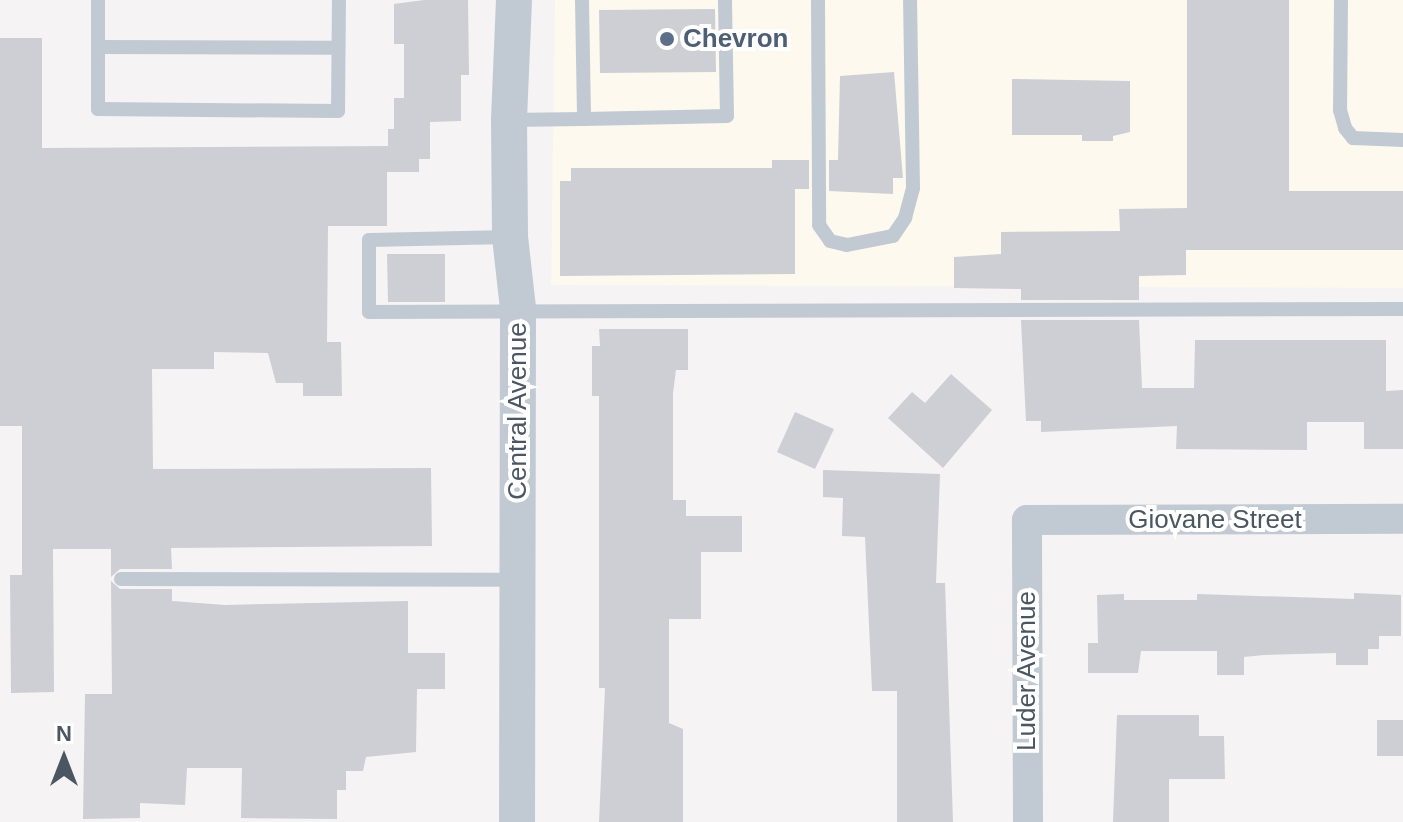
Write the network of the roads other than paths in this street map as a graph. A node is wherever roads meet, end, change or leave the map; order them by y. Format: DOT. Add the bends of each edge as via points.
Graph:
graph roads {
  1 [pos="98,0"];
  2 [pos="339,0"];
  3 [pos="514,0"];
  4 [pos="582,0"];
  5 [pos="725,0"];
  6 [pos="818,0"];
  7 [pos="910,0"];
  8 [pos="1341,0"];
  9 [pos="98,47"];
  10 [pos="338,48"];
  11 [pos="584,119"];
  12 [pos="509,120"];
  13 [pos="1403,140"];
  14 [pos="510,237"];
  15 [pos="518,308"];
  16 [pos="1403,309"];
  17 [pos="1403,519"];
  18 [pos="1027,520"];
  19 [pos="121,579"];
  20 [pos="518,580"];
  21 [pos="517,822"];
  22 [pos="1028,822"];
  1 -- 9 [label="lane"];
  2 -- 10 [label="lane"];
  3 -- 12 [label="street, Central Avenue"];
  4 -- 11 [label="lane"];
  5 -- 11 [label="lane" via="727,116"];
  6 -- 7 [label="lane" via="819,225 830,241 847,245 893,236 905,218 913,188"];
  8 -- 13 [label="lane" via="1340,110 1345,128 1353,138"];
  9 -- 10 [label="lane"];
  9 -- 10 [label="lane" via="98,109 338,111"];
  11 -- 12 [label="lane"];
  12 -- 14 [label="street, Central Avenue"];
  14 -- 15 [label="street, Central Avenue"];
  14 -- 15 [label="lane" via="369,240 369,312"];
  15 -- 16 [label="lane"];
  15 -- 20 [label="street, Central Avenue"];
  17 -- 18 [label="street, Giovane Street"];
  18 -- 22 [label="street, Luder Avenue"];
  19 -- 20 [label="lane"];
  20 -- 21 [label="street, Central Avenue"];
}
